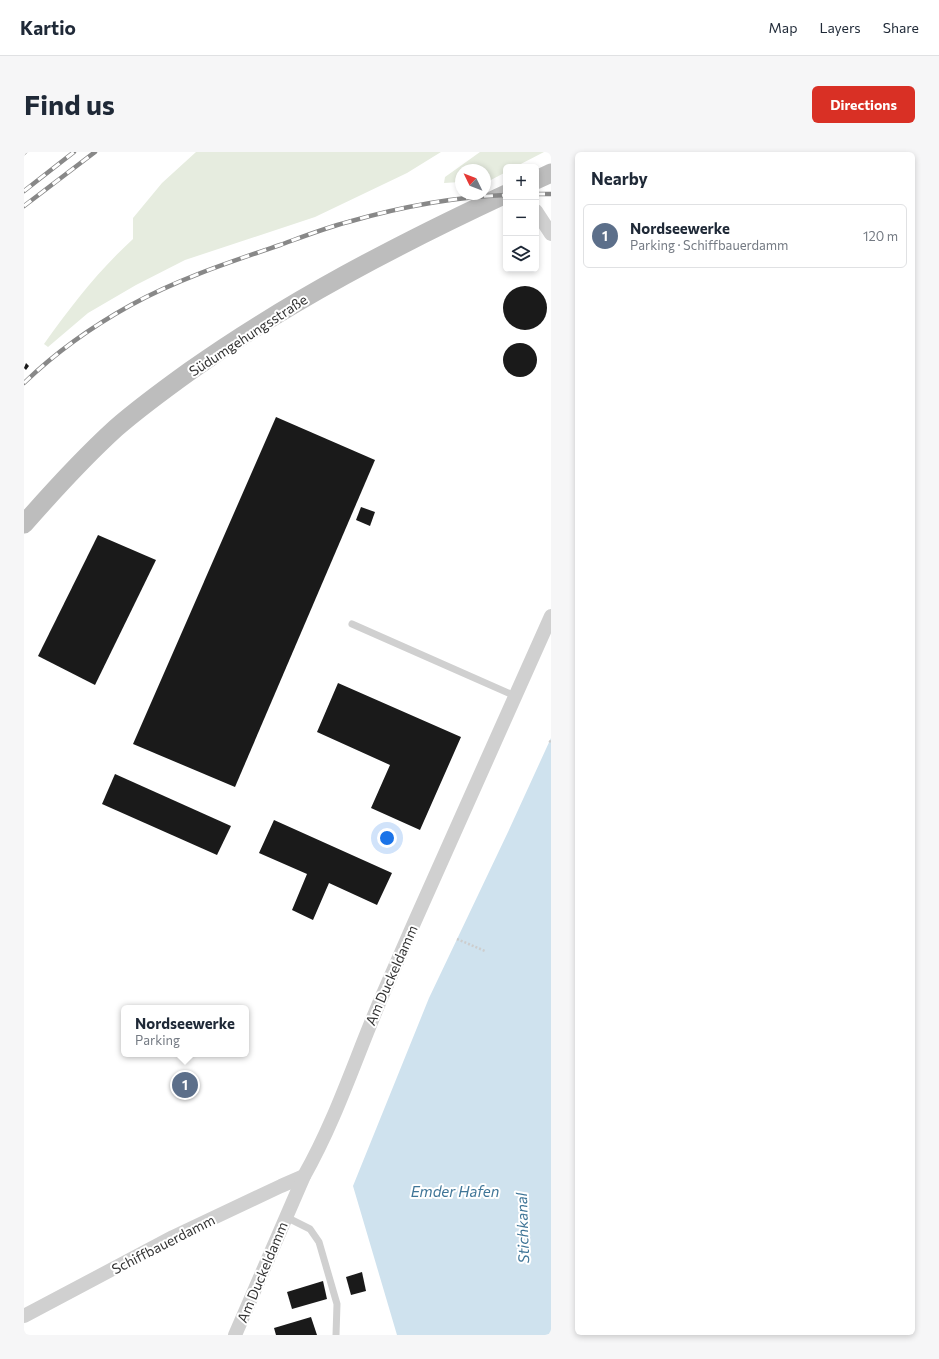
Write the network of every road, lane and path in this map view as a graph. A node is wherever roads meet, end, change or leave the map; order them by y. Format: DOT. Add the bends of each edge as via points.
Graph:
graph roads {
  1 [pos="551,173"];
  2 [pos="539,179"];
  3 [pos="503,195"];
  4 [pos="539,216"];
  5 [pos="551,234"];
  6 [pos="24,524"];
  7 [pos="551,616"];
  8 [pos="352,624"];
  9 [pos="515,696"];
  10 [pos="458,939"];
  11 [pos="485,951"];
  12 [pos="304,1176"];
  13 [pos="286,1217"];
  14 [pos="24,1316"];
  15 [pos="236,1334"];
  16 [pos="336,1335"];
  1 -- 2 [label="main road"];
  3 -- 6 [label="main road, Südumgehungsstraße" via="364,265 239,338 165,390 117,428 73,470"];
  4 -- 5 [label="street"];
  7 -- 9 [label="street, Am Duckeldamm"];
  8 -- 9 [label="lane"];
  9 -- 12 [label="street, Am Duckeldamm" via="372,1019 338,1104"];
  10 -- 11 [label="path"];
  12 -- 13 [label="street, Am Duckeldamm"];
  12 -- 14 [label="street, Schiffbauerdamm" via="173,1237"];
  13 -- 15 [label="street, Am Duckeldamm"];
  13 -- 16 [label="lane" via="310,1229 319,1242 337,1304"];
}
